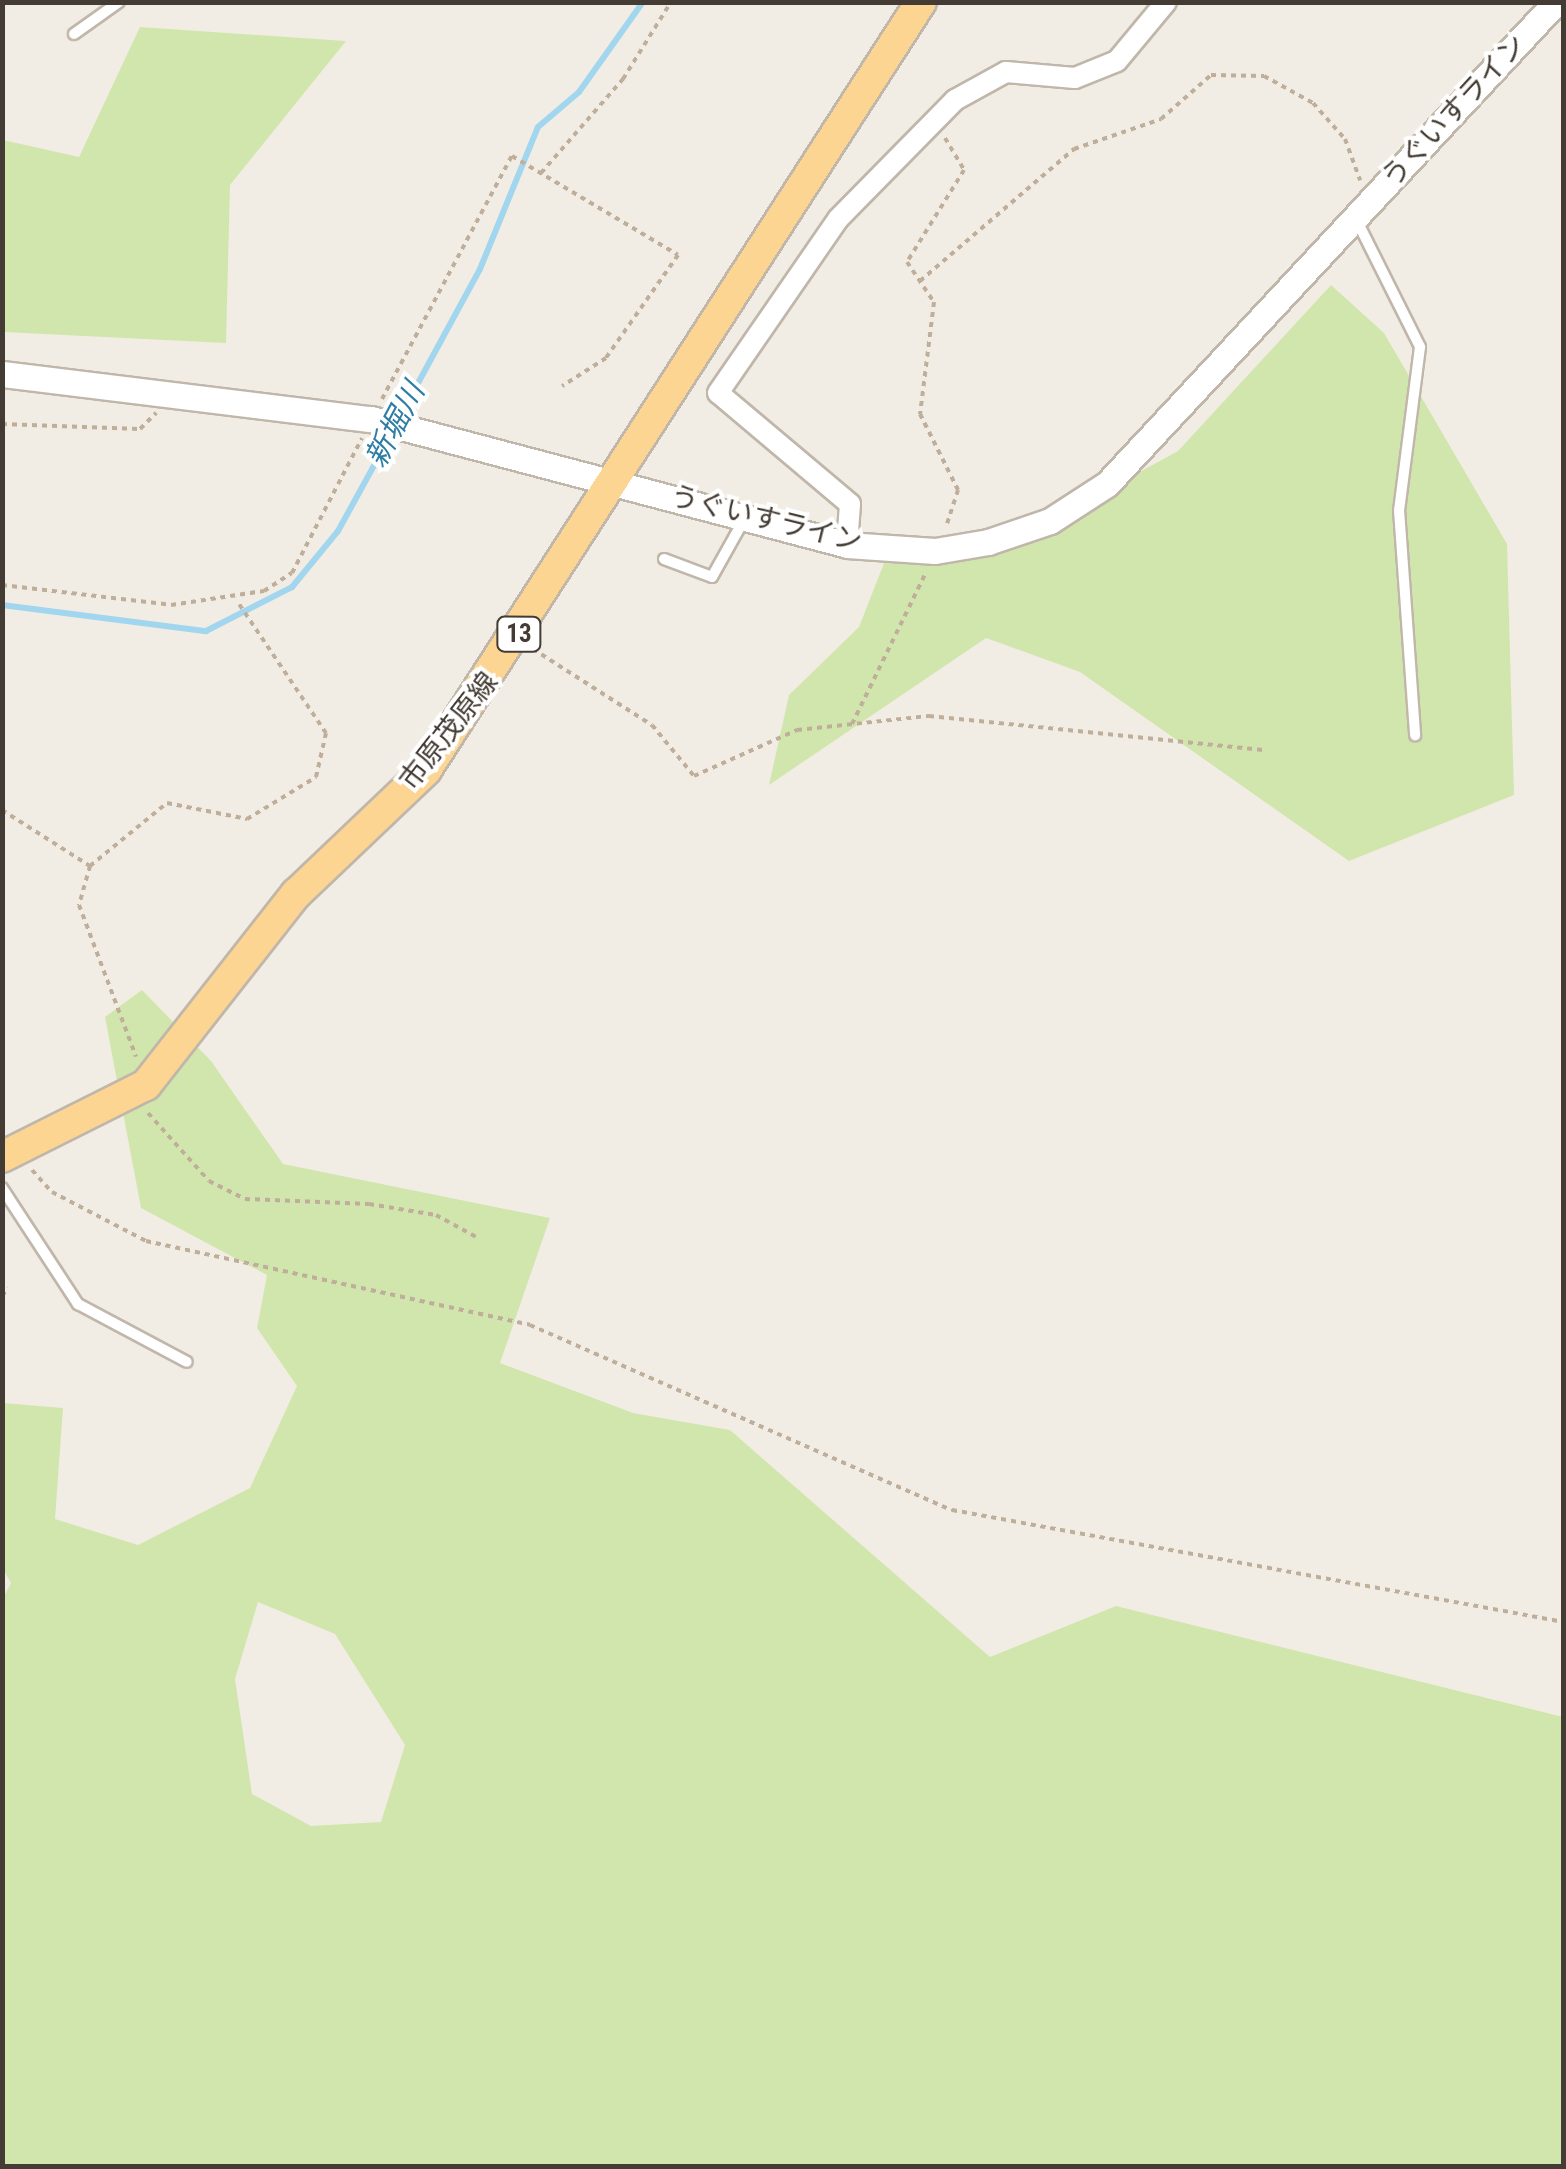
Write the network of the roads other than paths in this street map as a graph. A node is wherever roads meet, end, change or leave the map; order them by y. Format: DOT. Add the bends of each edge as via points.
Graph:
graph roads {
  1 [pos="119,2"];
  2 [pos="921,2"];
  3 [pos="1166,2"];
  4 [pos="1556,2"];
  5 [pos="74,34"];
  6 [pos="1362,210"];
  7 [pos="2,374"];
  8 [pos="615,478"];
  9 [pos="746,517"];
  10 [pos="848,544"];
  11 [pos="664,559"];
  12 [pos="1414,735"];
  13 [pos="9,1154"];
  14 [pos="2,1188"];
  15 [pos="187,1362"];
  1 -- 5 [label="lane"];
  2 -- 8 [label="main road, 市原茂原線 / 13"];
  3 -- 10 [label="street" via="1117,62 1075,78 1006,72 938,114 838,220 718,392 850,504"];
  4 -- 6 [label="street, うぐいすライン"];
  6 -- 10 [label="street, うぐいすライン" via="1108,484 1050,520 935,552"];
  6 -- 12 [label="lane" via="1420,347 1399,510"];
  7 -- 8 [label="street, うぐいすライン" via="371,419"];
  8 -- 9 [label="street, うぐいすライン"];
  8 -- 13 [label="main road, 市原茂原線 / 13" via="426,770 296,894 140,1089"];
  9 -- 10 [label="street, うぐいすライン"];
  9 -- 11 [label="lane" via="712,578"];
  14 -- 15 [label="lane" via="78,1304"];
}
